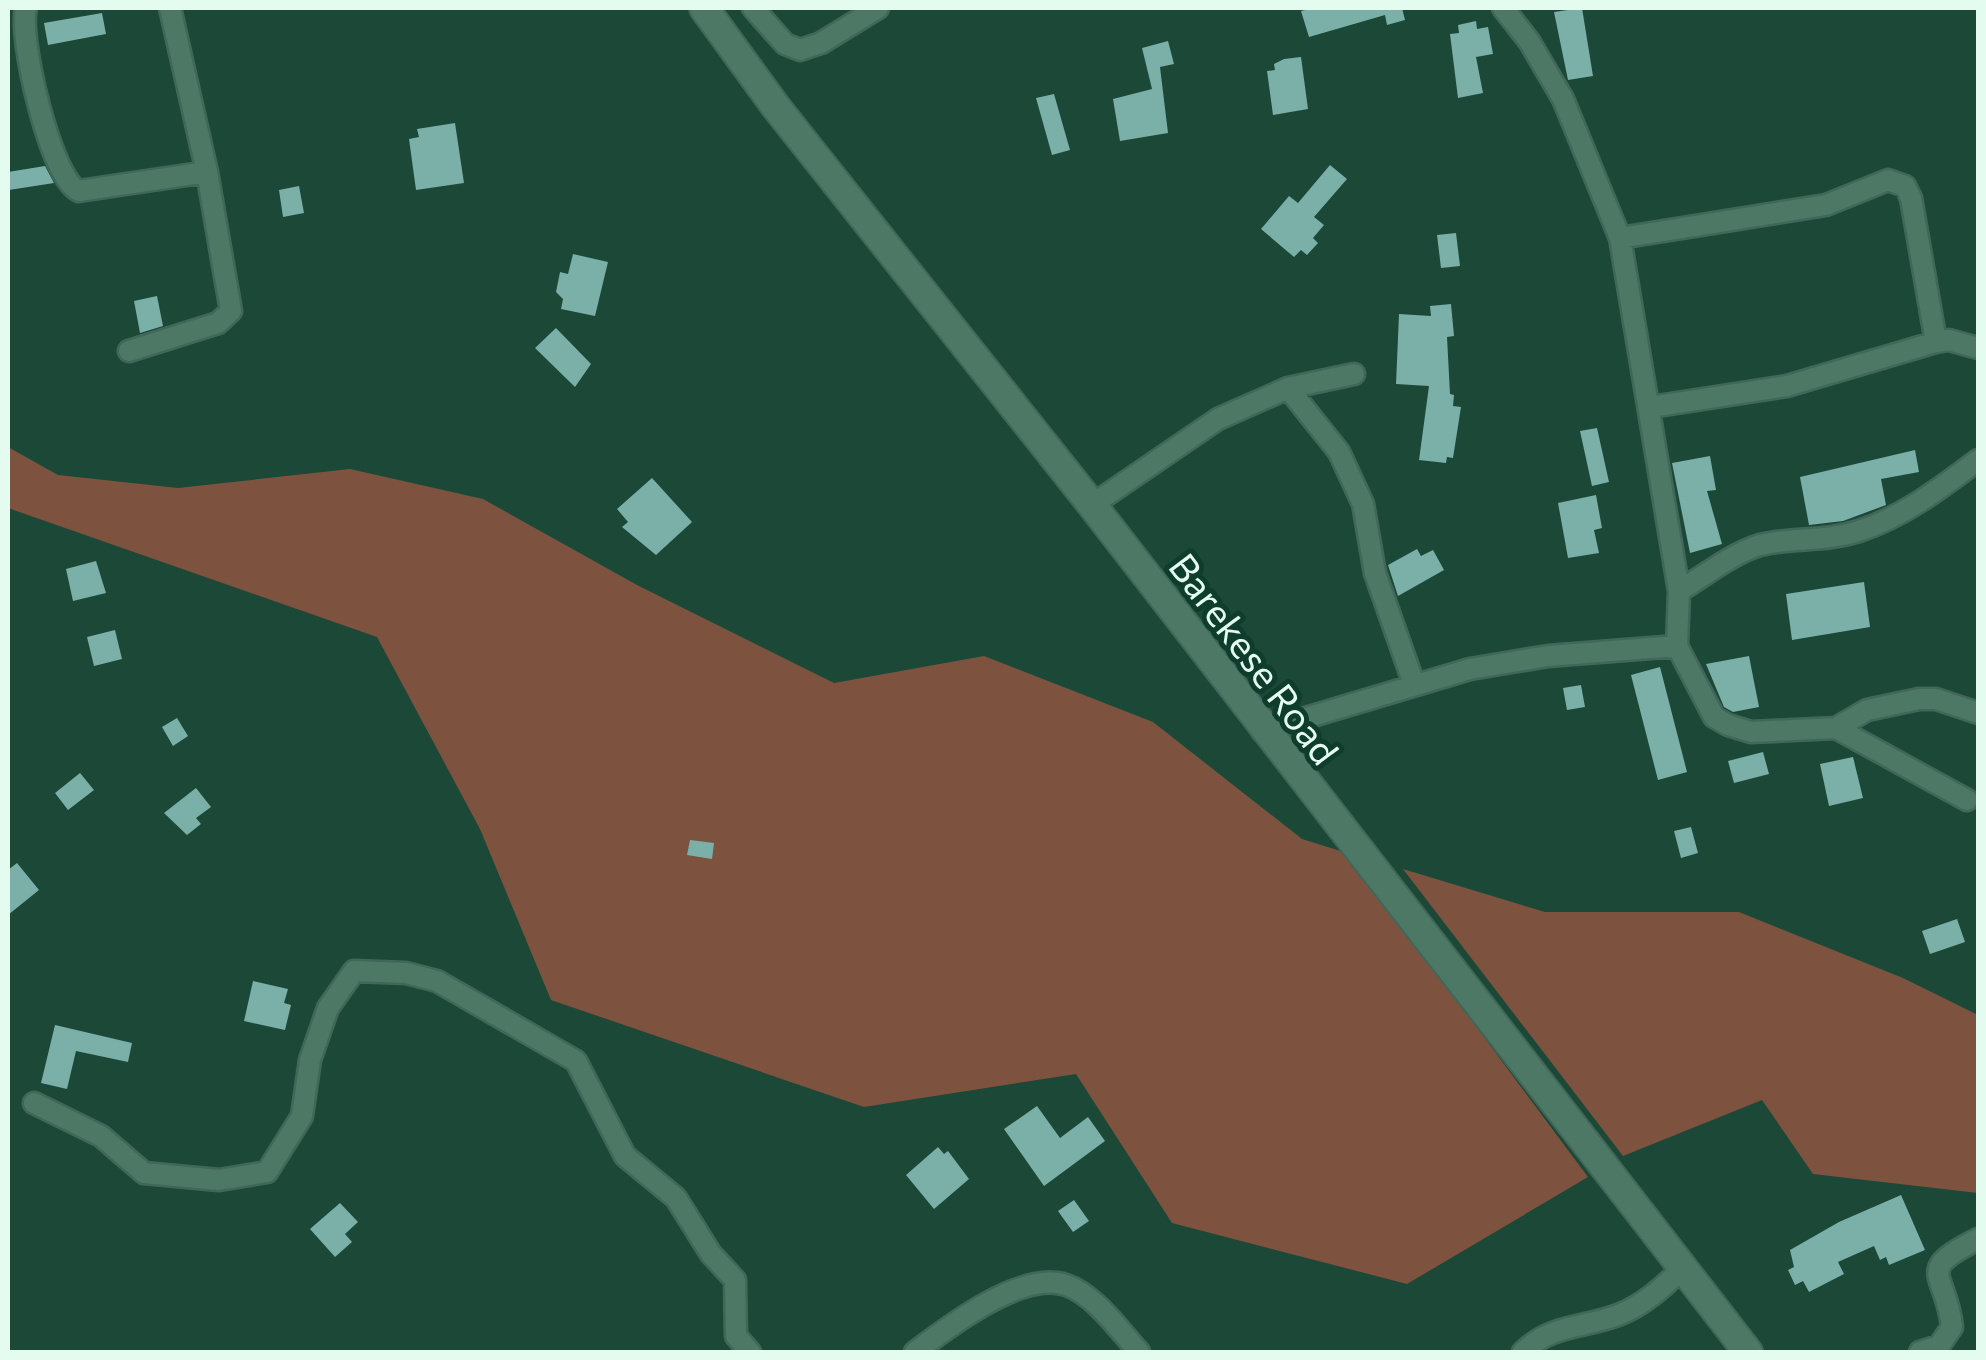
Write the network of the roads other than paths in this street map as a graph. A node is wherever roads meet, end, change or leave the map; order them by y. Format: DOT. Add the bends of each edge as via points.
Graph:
graph roads {
  1 [pos="26,8"];
  2 [pos="170,8"];
  3 [pos="704,8"];
  4 [pos="753,8"];
  5 [pos="878,8"];
  6 [pos="1502,8"];
  7 [pos="207,172"];
  8 [pos="1620,238"];
  9 [pos="1936,342"];
  10 [pos="1978,348"];
  11 [pos="130,351"];
  12 [pos="1354,374"];
  13 [pos="1288,388"];
  14 [pos="1650,408"];
  15 [pos="1978,460"];
  16 [pos="1092,505"];
  17 [pos="1679,590"];
  18 [pos="1677,646"];
  19 [pos="1414,684"];
  20 [pos="1978,713"];
  21 [pos="1836,728"];
  22 [pos="1262,730"];
  23 [pos="1966,800"];
  24 [pos="34,1103"];
  25 [pos="1978,1239"];
  26 [pos="1682,1269"];
  27 [pos="750,1352"];
  28 [pos="915,1352"];
  29 [pos="1139,1352"];
  30 [pos="1523,1352"];
  31 [pos="1748,1352"];
  32 [pos="1920,1352"];
  1 -- 7 [label="street" via="24,36 40,105 70,187"];
  2 -- 7 [label="street"];
  3 -- 16 [label="main road, Barekese Road"];
  4 -- 5 [label="street" via="785,44 800,50 822,44"];
  6 -- 8 [label="street" via="1563,99"];
  7 -- 11 [label="street" via="231,311 218,323"];
  8 -- 9 [label="street" via="1826,205 1897,182 1911,198"];
  8 -- 14 [label="street"];
  9 -- 10 [label="street"];
  9 -- 14 [label="street" via="1805,382"];
  12 -- 13 [label="street"];
  13 -- 16 [label="street" via="1218,419"];
  13 -- 19 [label="street" via="1338,452 1363,504 1375,573"];
  14 -- 17 [label="street"];
  15 -- 17 [label="street" via="1929,496 1863,530 1821,542 1755,546"];
  16 -- 22 [label="main road, Barekese Road"];
  17 -- 18 [label="street"];
  18 -- 19 [label="street" via="1548,656"];
  18 -- 21 [label="street" via="1714,717 1728,725 1750,732"];
  19 -- 22 [label="street"];
  20 -- 21 [label="street" via="1918,699 1867,710"];
  21 -- 23 [label="street"];
  22 -- 26 [label="main road, Barekese Road"];
  24 -- 27 [label="street" via="101,1136 144,1173 220,1180 266,1172 302,1116 310,1060 328,1008 354,971 437,981 576,1061 625,1156 676,1198 734,1280 736,1336"];
  25 -- 32 [label="street" via="1938,1266 1952,1327 1939,1346"];
  26 -- 30 [label="street" via="1616,1316 1574,1323"];
  26 -- 31 [label="main road, Barekese Road"];
  28 -- 29 [label="street" via="1025,1285 1065,1284"];
}
